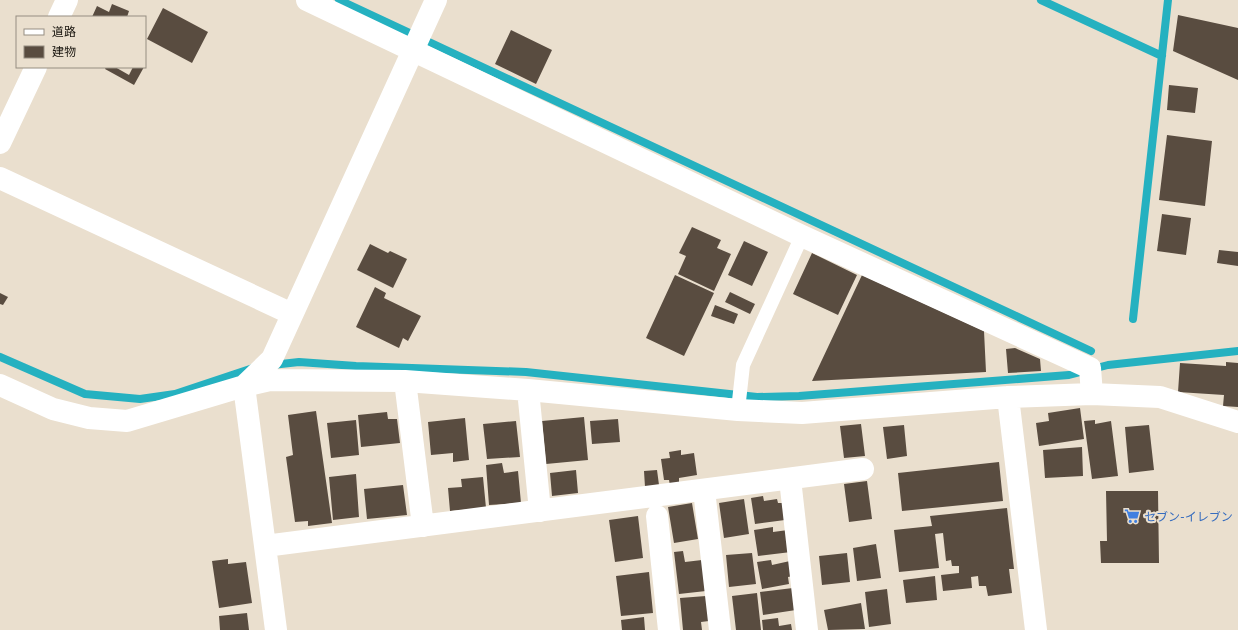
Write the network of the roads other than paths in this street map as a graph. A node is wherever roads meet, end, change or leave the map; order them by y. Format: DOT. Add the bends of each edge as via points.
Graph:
graph roads {
  1 [pos="67,0"];
  2 [pos="307,0"];
  3 [pos="436,0"];
  4 [pos="59,16"];
  5 [pos="412,50"];
  6 [pos="36,68"];
  7 [pos="0,143"];
  8 [pos="0,178"];
  9 [pos="802,236"];
  10 [pos="292,314"];
  11 [pos="405,381"];
  12 [pos="0,385"];
  13 [pos="244,386"];
  14 [pos="528,390"];
  15 [pos="1092,394"];
  16 [pos="1008,397"];
  17 [pos="738,410"];
  18 [pos="1238,422"];
  19 [pos="863,469"];
  20 [pos="790,479"];
  21 [pos="704,490"];
  22 [pos="540,511"];
  23 [pos="657,516"];
  24 [pos="423,526"];
  25 [pos="265,546"];
  26 [pos="276,630"];
  27 [pos="669,630"];
  28 [pos="720,630"];
  29 [pos="807,630"];
  30 [pos="1036,630"];
  1 -- 4 [label="street"];
  2 -- 5 [label="street"];
  3 -- 5 [label="street"];
  5 -- 9 [label="street"];
  5 -- 10 [label="street"];
  6 -- 7 [label="street"];
  8 -- 10 [label="street"];
  9 -- 15 [label="street" via="1090,368"];
  9 -- 17 [label="lane" via="743,365"];
  10 -- 13 [label="street" via="272,359"];
  11 -- 13 [label="street" via="270,380"];
  11 -- 14 [label="street"];
  11 -- 24 [label="street"];
  12 -- 13 [label="street" via="53,409 90,418 127,421"];
  13 -- 25 [label="street"];
  14 -- 17 [label="street"];
  14 -- 22 [label="street"];
  15 -- 16 [label="street"];
  15 -- 18 [label="street" via="1160,397"];
  16 -- 17 [label="street" via="802,414"];
  16 -- 30 [label="street"];
  19 -- 20 [label="street"];
  20 -- 21 [label="street"];
  20 -- 29 [label="street"];
  21 -- 22 [label="street"];
  21 -- 28 [label="street"];
  22 -- 24 [label="street"];
  23 -- 27 [label="street"];
  24 -- 25 [label="street"];
  25 -- 26 [label="street"];
}
